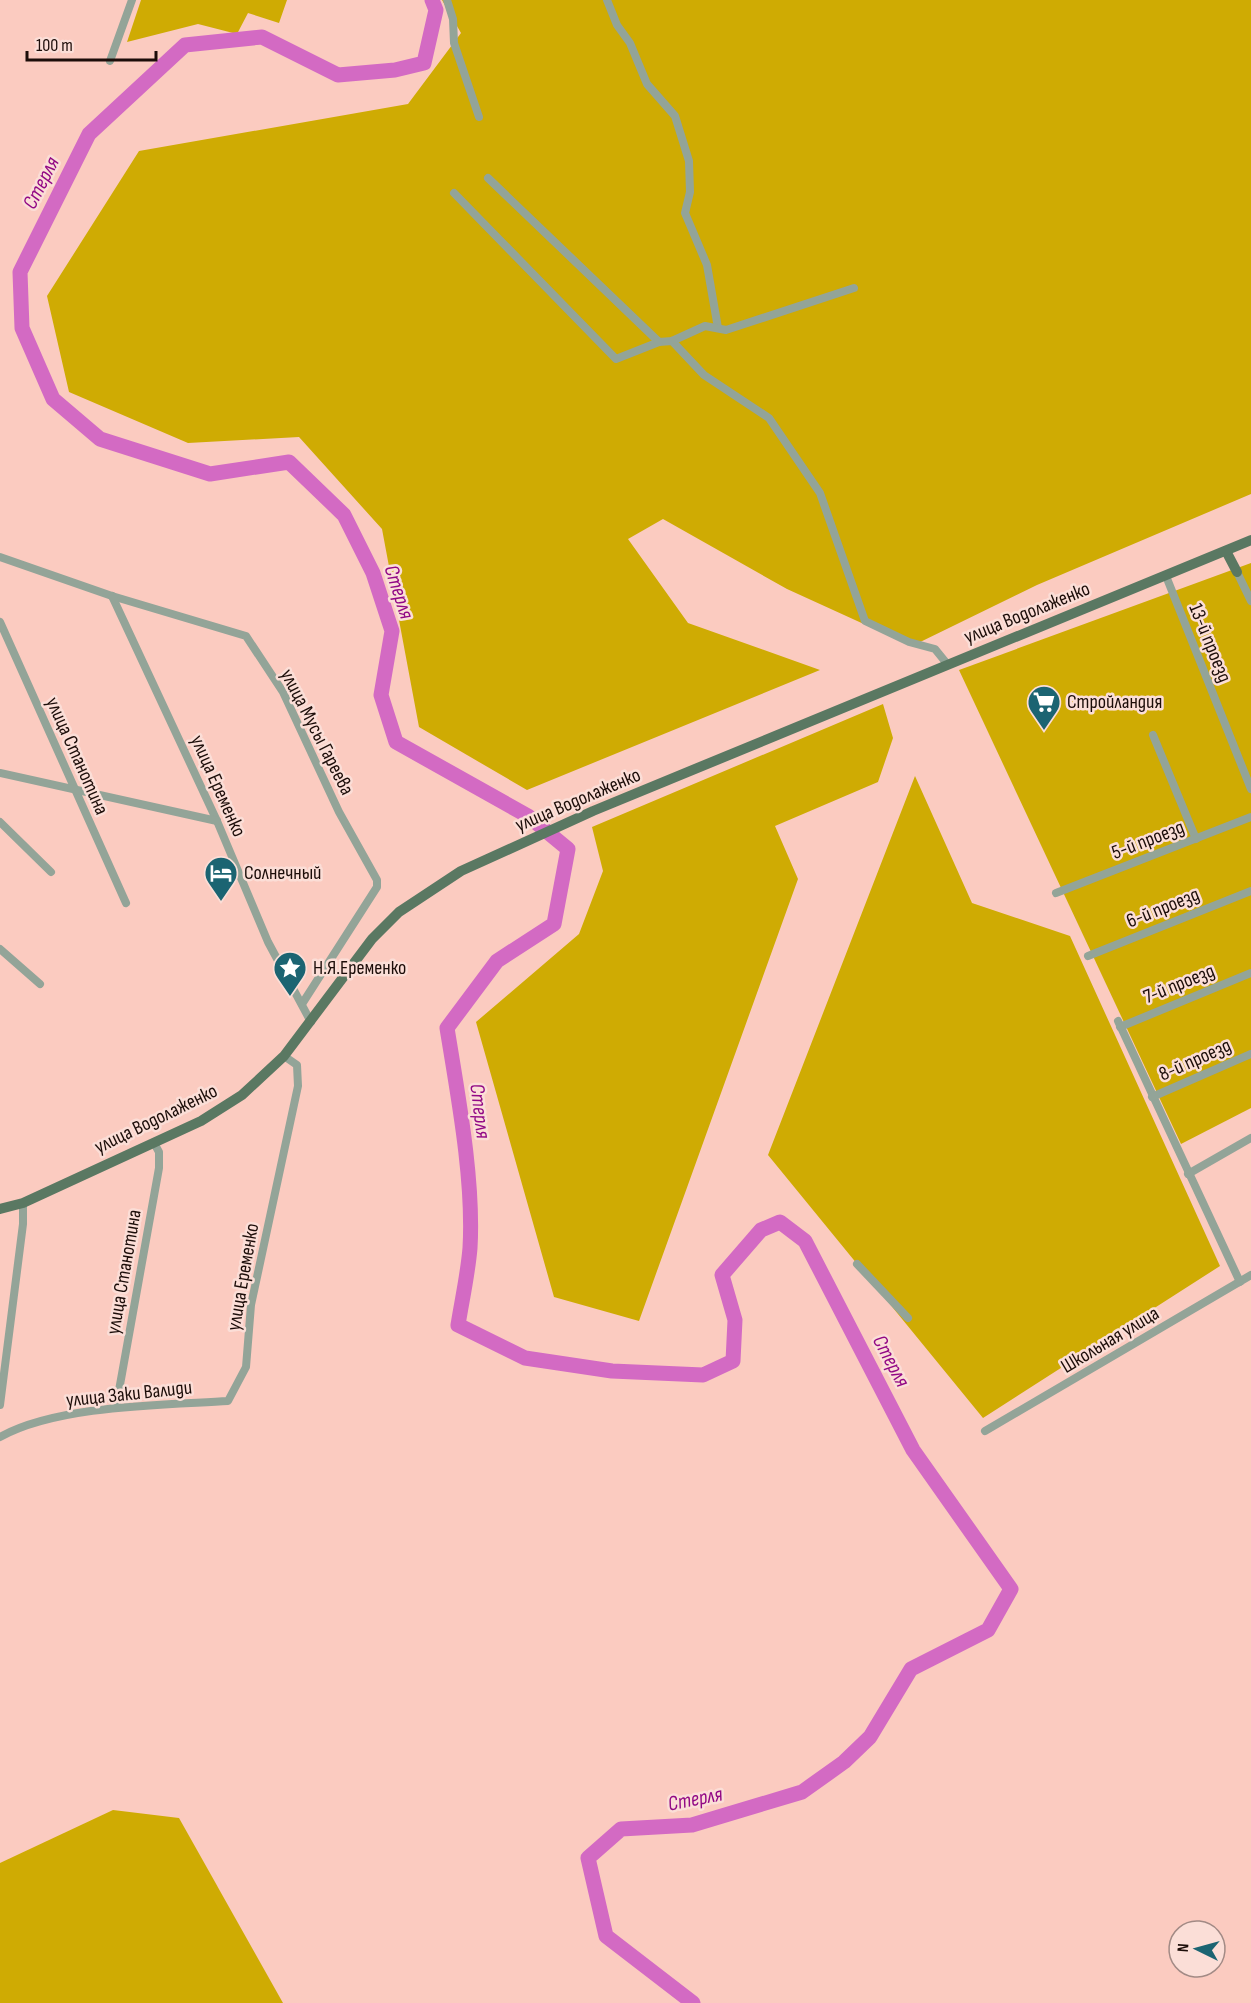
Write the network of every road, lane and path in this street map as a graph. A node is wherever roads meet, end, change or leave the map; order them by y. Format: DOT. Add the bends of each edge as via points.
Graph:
graph roads {
  1 [pos="132,0"];
  2 [pos="447,0"];
  3 [pos="607,0"];
  4 [pos="110,61"];
  5 [pos="479,117"];
  6 [pos="488,178"];
  7 [pos="454,193"];
  8 [pos="854,288"];
  9 [pos="718,328"];
  10 [pos="672,341"];
  11 [pos="659,342"];
  12 [pos="1251,540"];
  13 [pos="1226,551"];
  14 [pos="0,557"];
  15 [pos="1237,572"];
  16 [pos="1166,576"];
  17 [pos="112,596"];
  18 [pos="1251,601"];
  19 [pos="0,622"];
  20 [pos="948,665"];
  21 [pos="1153,735"];
  22 [pos="0,773"];
  23 [pos="1251,789"];
  24 [pos="73,790"];
  25 [pos="1251,817"];
  26 [pos="217,821"];
  27 [pos="0,822"];
  28 [pos="1196,839"];
  29 [pos="51,872"];
  30 [pos="1251,891"];
  31 [pos="1056,893"];
  32 [pos="126,903"];
  33 [pos="0,949"];
  34 [pos="1088,957"];
  35 [pos="1251,973"];
  36 [pos="40,984"];
  37 [pos="302,1004"];
  38 [pos="311,1022"];
  39 [pos="1251,1054"];
  40 [pos="284,1056"];
  41 [pos="1152,1097"];
  42 [pos="1251,1138"];
  43 [pos="154,1143"];
  44 [pos="1188,1174"];
  45 [pos="22,1203"];
  46 [pos="0,1209"];
  47 [pos="857,1264"];
  48 [pos="1250,1278"];
  49 [pos="1240,1282"];
  50 [pos="908,1318"];
  51 [pos="228,1401"];
  52 [pos="0,1405"];
  53 [pos="116,1407"];
  54 [pos="985,1431"];
  55 [pos="0,1437"];
  1 -- 4 [label="street"];
  2 -- 5 [label="street" via="454,43"];
  3 -- 9 [label="street" via="647,84 675,116 689,161 690,192 685,213 707,265"];
  6 -- 11 [label="street"];
  7 -- 11 [label="street" via="616,359"];
  8 -- 9 [label="street" via="726,330"];
  9 -- 10 [label="street" via="705,326"];
  10 -- 11 [label="street"];
  10 -- 20 [label="street" via="704,375 769,418 820,494 865,621 909,642 935,649"];
  12 -- 13 [label="main road, улица Водолаженко"];
  13 -- 15 [label="main road"];
  13 -- 16 [label="main road, улица Водолаженко"];
  14 -- 17 [label="street, улица Мусы Гареева"];
  15 -- 18 [label="street"];
  16 -- 20 [label="main road, улица Водолаженко"];
  16 -- 23 [label="street, 13-й проезд"];
  17 -- 26 [label="street, улица Еременко"];
  17 -- 37 [label="street, улица Мусы Гареева" via="246,636 283,692 339,812 377,880 377,887"];
  19 -- 24 [label="street, улица Станотина"];
  20 -- 38 [label="main road, улица Водолаженко" via="593,812 437,885 399,912 372,939"];
  21 -- 28 [label="street"];
  22 -- 24 [label="street"];
  24 -- 26 [label="street"];
  24 -- 32 [label="street, улица Станотина"];
  25 -- 28 [label="street, 5-й проезд"];
  26 -- 37 [label="street, улица Еременко" via="268,942"];
  27 -- 29 [label="street"];
  28 -- 31 [label="street, 5-й проезд"];
  30 -- 34 [label="street, 6-й проезд"];
  33 -- 36 [label="street"];
  35 -- 41 [label="street, 7-й проезд" via="1119,1024"];
  37 -- 38 [label="street, улица Еременко"];
  38 -- 40 [label="main road, улица Водолаженко"];
  39 -- 41 [label="street, 8-й проезд"];
  40 -- 43 [label="main road, улица Водолаженко" via="242,1095 201,1121"];
  40 -- 51 [label="street, улица Еременко" via="297,1065 298,1086 251,1305 246,1367"];
  41 -- 44 [label="street"];
  42 -- 44 [label="street"];
  43 -- 45 [label="main road, улица Водолаженко"];
  43 -- 53 [label="street, улица Станотина" via="159,1152 159,1168"];
  44 -- 49 [label="street"];
  45 -- 46 [label="main road, улица Водолаженко"];
  45 -- 52 [label="street" via="23,1224"];
  47 -- 50 [label="street"];
  48 -- 49 [label="street, Школьная улица"];
  49 -- 54 [label="street, Школьная улица"];
  51 -- 53 [label="street, улица Заки Валиди"];
  53 -- 55 [label="street, улица Заки Валиди" via="56,1418"];
}
